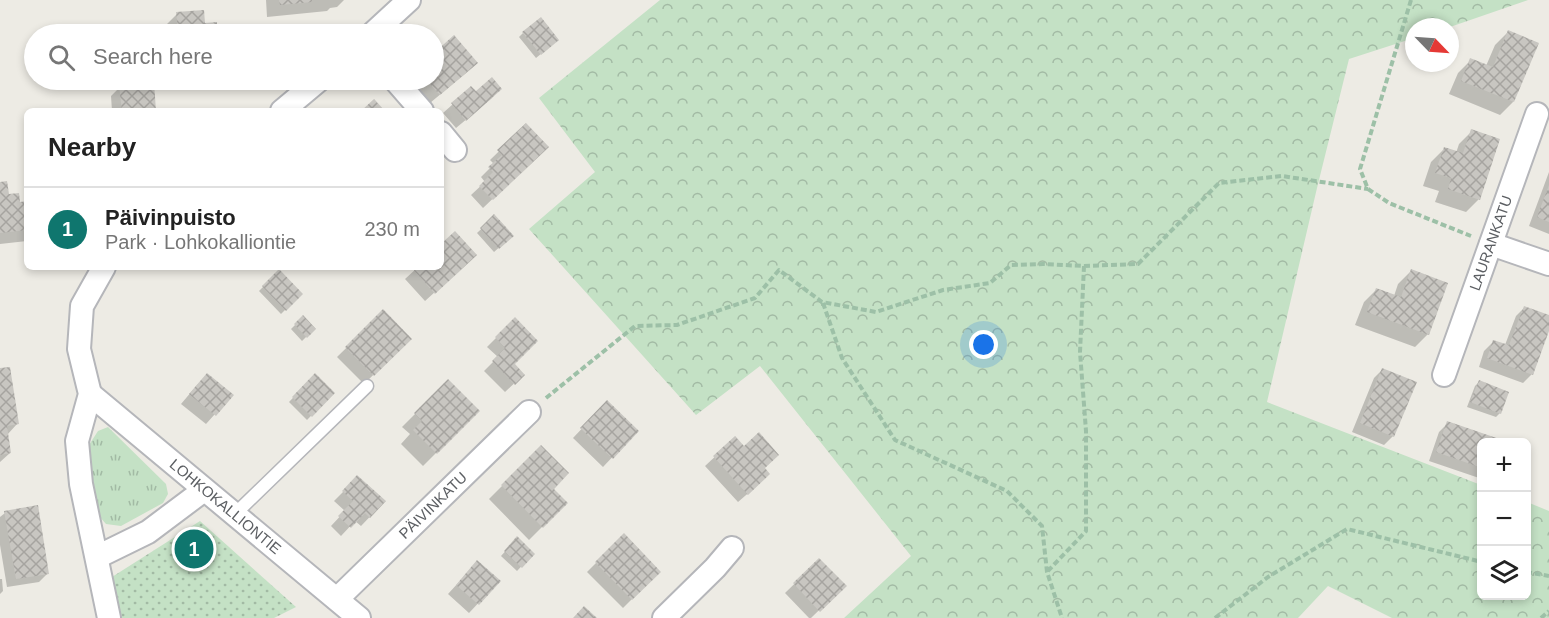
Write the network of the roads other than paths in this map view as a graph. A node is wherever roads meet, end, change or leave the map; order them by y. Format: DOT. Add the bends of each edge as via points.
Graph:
graph roads {
  1 [pos="409,0"];
  2 [pos="383,24"];
  3 [pos="307,90"];
  4 [pos="404,90"];
  5 [pos="286,108"];
  6 [pos="419,108"];
  7 [pos="1537,114"];
  8 [pos="1491,244"];
  9 [pos="1549,264"];
  10 [pos="102,270"];
  11 [pos="1444,375"];
  12 [pos="367,386"];
  13 [pos="90,394"];
  14 [pos="529,412"];
  15 [pos="204,490"];
  16 [pos="235,514"];
  17 [pos="732,548"];
  18 [pos="96,557"];
  19 [pos="337,599"];
  20 [pos="109,618"];
  21 [pos="359,618"];
  22 [pos="664,618"];
  1 -- 2 [label="street"];
  3 -- 5 [label="street"];
  4 -- 6 [label="street"];
  7 -- 8 [label="street, LAURANKATU"];
  8 -- 9 [label="street"];
  8 -- 11 [label="street, LAURANKATU"];
  10 -- 13 [label="street" via="82,306 79,349"];
  12 -- 16 [label="lane"];
  13 -- 15 [label="street, LOHKOKALLIONTIE"];
  13 -- 18 [label="street" via="77,441 81,484"];
  14 -- 19 [label="street, PÄIVINKATU"];
  15 -- 16 [label="street, LOHKOKALLIONTIE"];
  15 -- 18 [label="street" via="148,531"];
  16 -- 19 [label="street, LOHKOKALLIONTIE"];
  17 -- 22 [label="street"];
  18 -- 20 [label="street"];
  19 -- 21 [label="street, LOHKOKALLIONTIE"];
}
